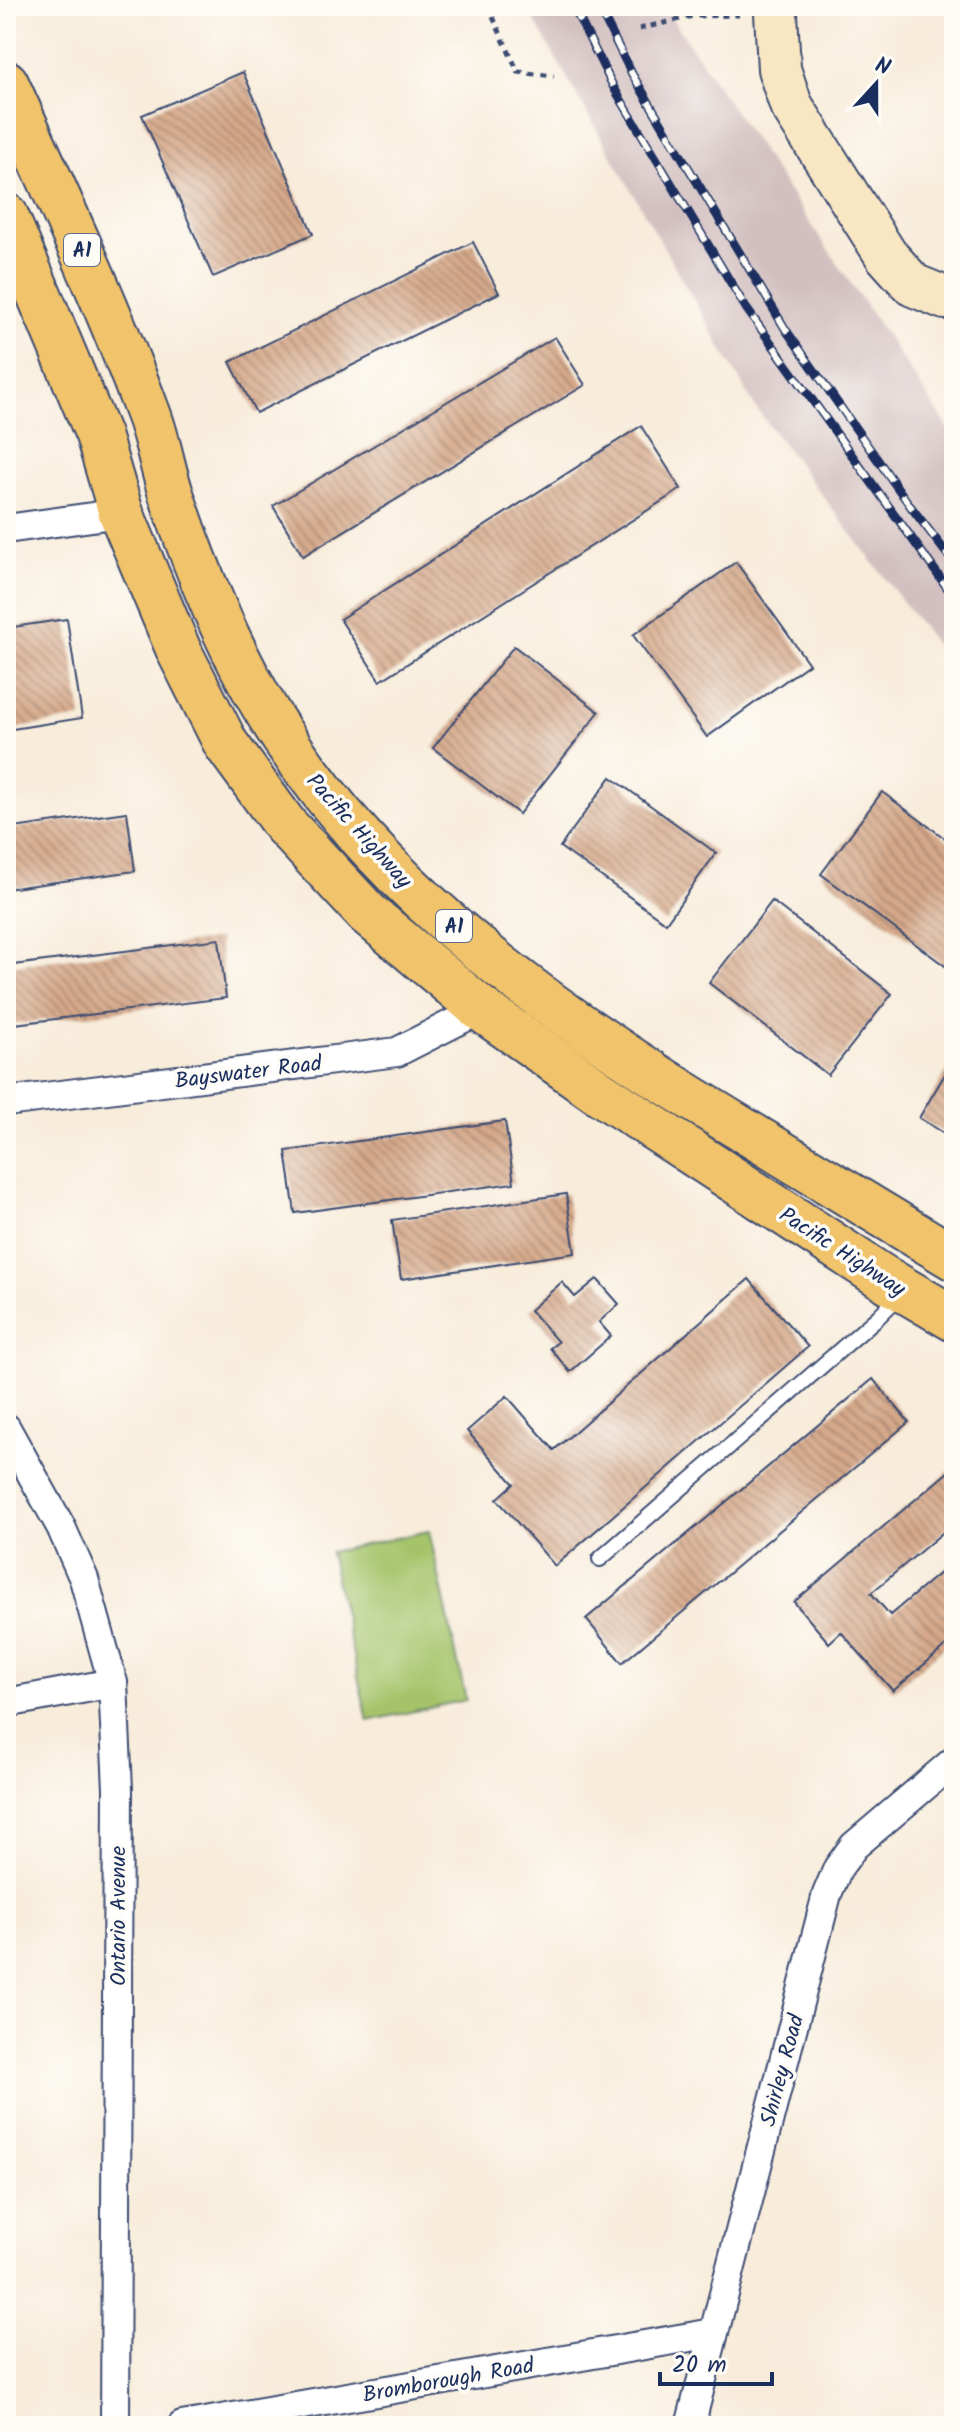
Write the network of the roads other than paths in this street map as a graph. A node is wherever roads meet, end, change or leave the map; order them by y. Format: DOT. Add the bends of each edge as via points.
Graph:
graph roads {
  1 [pos="776,9"];
  2 [pos="6,83"];
  3 [pos="6,216"];
  4 [pos="954,297"];
  5 [pos="121,513"];
  6 [pos="6,529"];
  7 [pos="481,1009"];
  8 [pos="6,1102"];
  9 [pos="954,1258"];
  10 [pos="904,1290"];
  11 [pos="954,1319"];
  12 [pos="6,1428"];
  13 [pos="600,1559"];
  14 [pos="113,1683"];
  15 [pos="6,1703"];
  16 [pos="954,1761"];
  17 [pos="713,2333"];
  18 [pos="115,2426"];
  19 [pos="182,2426"];
  20 [pos="690,2426"];
  1 -- 4 [label="street" via="779,69 791,105 886,255 913,285"];
  2 -- 9 [label="highway, Pacific Highway / A1" via="81,248 225,631 268,714 323,795 405,884 515,979 630,1061"];
  3 -- 5 [label="highway, Pacific Highway / A1" via="98,435"];
  5 -- 6 [label="street"];
  5 -- 7 [label="highway, Pacific Highway / A1" via="179,651 226,744 285,825 367,913"];
  7 -- 8 [label="street, Bayswater Road" via="397,1052"];
  7 -- 10 [label="highway, Pacific Highway / A1"];
  10 -- 11 [label="highway, Pacific Highway / A1"];
  10 -- 13 [label="lane"];
  12 -- 14 [label="street, Ontario Avenue" via="84,1579"];
  14 -- 15 [label="street"];
  14 -- 18 [label="street, Ontario Avenue" via="118,1789"];
  16 -- 17 [label="street, Shirley Road" via="854,1846 827,1894"];
  17 -- 19 [label="street, Bromborough Road"];
  17 -- 20 [label="street, Shirley Road"];
}
